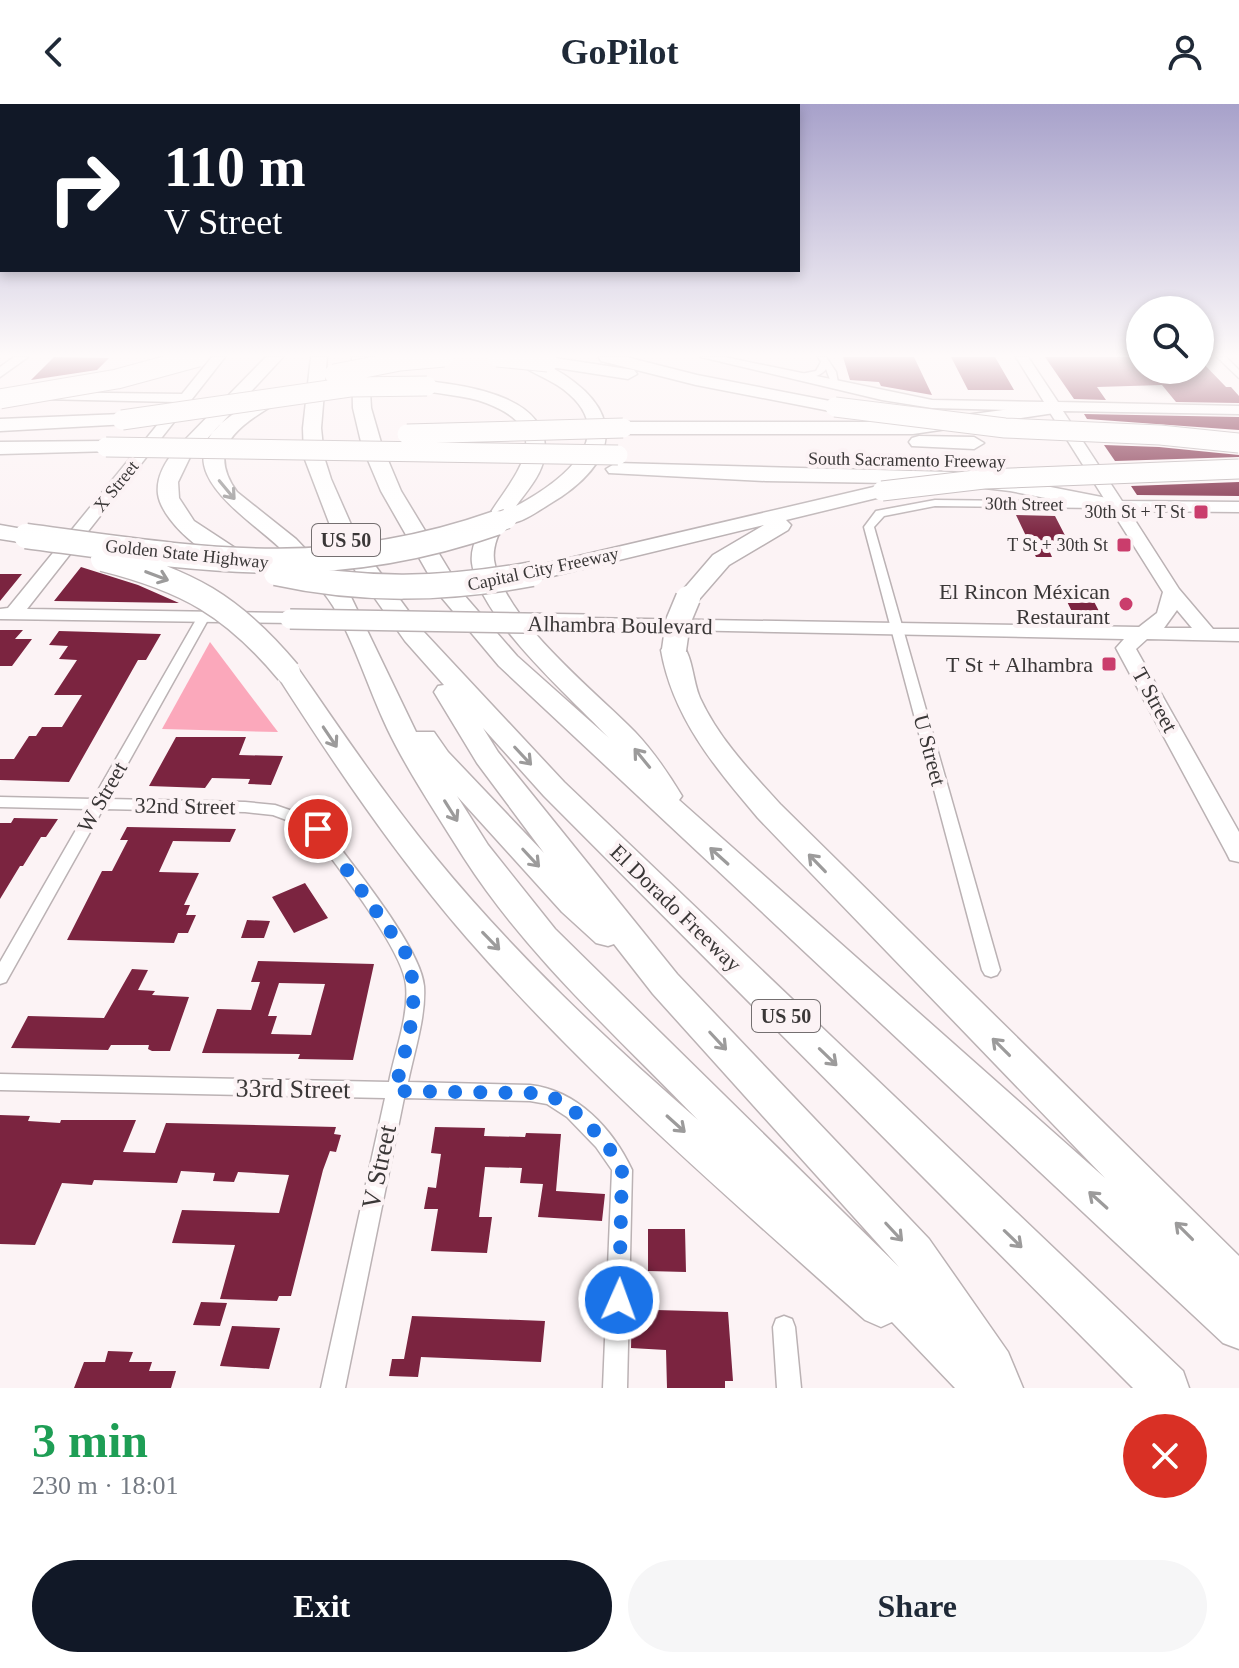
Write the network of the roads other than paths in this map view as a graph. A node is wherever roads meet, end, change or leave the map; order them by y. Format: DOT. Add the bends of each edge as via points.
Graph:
graph roads {
  1 [pos="170,417"];
  2 [pos="172,417"];
  3 [pos="218,417"];
  4 [pos="242,417"];
  5 [pos="309,417"];
  6 [pos="313,417"];
  7 [pos="365,417"];
  8 [pos="369,417"];
  9 [pos="519,417"];
  10 [pos="596,417"];
  11 [pos="915,417"];
  12 [pos="992,417"];
  13 [pos="1061,417"];
  14 [pos="0,425"];
  15 [pos="122,426"];
  16 [pos="312,428"];
  17 [pos="366,431"];
  18 [pos="0,433"];
  19 [pos="1239,445"];
  20 [pos="620,447"];
  21 [pos="0,448"];
  22 [pos="1239,468"];
  23 [pos="882,491"];
  24 [pos="1117,506"];
  25 [pos="1239,507"];
  26 [pos="870,530"];
  27 [pos="0,534"];
  28 [pos="1172,592"];
  29 [pos="6,614"];
  30 [pos="203,618"];
  31 [pos="896,630"];
  32 [pos="1139,633"];
  33 [pos="1207,634"];
  34 [pos="1239,635"];
  35 [pos="414,636"];
  36 [pos="374,669"];
  37 [pos="0,802"];
  38 [pos="98,804"];
  39 [pos="275,810"];
  40 [pos="684,824"];
  41 [pos="1239,854"];
  42 [pos="991,970"];
  43 [pos="0,977"];
  44 [pos="665,984"];
  45 [pos="0,1082"];
  46 [pos="395,1091"];
  47 [pos="751,1172"];
  48 [pos="1239,1286"];
  49 [pos="784,1327"];
  50 [pos="1239,1327"];
  51 [pos="333,1388"];
  52 [pos="615,1388"];
  53 [pos="789,1388"];
  54 [pos="976,1388"];
  55 [pos="988,1388"];
  56 [pos="1000,1388"];
  57 [pos="1166,1388"];
  1 -- 29 [label="main road, X Street"];
  2 -- 15 [label="highway, one-way, bridge"];
  3 -- 23 [label="highway, Capital City Freeway, bridge" via="173,467 168,486 176,513 214,548 267,571 310,581 387,588 467,585"];
  4 -- 36 [label="highway, one-way, bridge" via="218,441 213,456 220,482 343,602"];
  5 -- 16 [label="highway"];
  6 -- 16 [label="highway, El Dorado Freeway / US 50"];
  7 -- 17 [label="highway, US 50"];
  8 -- 17 [label="highway"];
  40 -- 9 [label="highway, one-way, bridge" via="645,760 500,604 483,566 484,538 528,475 537,444"];
  10 -- 27 [label="highway, Golden State Highway, bridge" via="596,446 562,488 507,519 405,551 299,562 234,561"];
  11 -- 19 [label="highway, bridge"];
  12 -- 20 [label="highway" via="913,428"];
  13 -- 24 [label="main road"];
  14 -- 15 [label="highway"];
  15 -- 17 [label="highway, South Sacramento Freeway"];
  15 -- 18 [label="highway, South Sacramento Freeway"];
  16 -- 35 [label="highway, El Dorado Freeway / US 50" via="314,457 349,546"];
  17 -- 20 [label="highway, bridge"];
  17 -- 20 [label="highway, South Sacramento Freeway, bridge"];
  17 -- 21 [label="highway, South Sacramento Freeway, bridge"];
  17 -- 40 [label="highway, US 50" via="391,491 454,598 518,672"];
  19 -- 20 [label="highway, South Sacramento Freeway, bridge"];
  20 -- 22 [label="highway, South Sacramento Freeway, bridge"];
  20 -- 24 [label="highway" via="766,475 951,478"];
  22 -- 23 [label="highway, bridge" via="984,479"];
  48 -- 23 [label="highway, one-way, bridge" via="769,811 703,731 685,699 674,650 678,622 688,598 721,560 767,530"];
  24 -- 25 [label="main road, 30th Street"];
  24 -- 26 [label="street, 30th Street" via="935,503 880,513 870,522"];
  24 -- 28 [label="main road"];
  26 -- 31 [label="street, U Street"];
  27 -- 47 [label="highway, one-way, bridge" via="110,560 173,583 253,632 288,672 392,825 479,930 597,1051"];
  28 -- 32 [label="main road, T Street" via="1170,611 1161,623"];
  28 -- 33 [label="main road"];
  29 -- 30 [label="main road, Alhambra Boulevard"];
  30 -- 31 [label="main road, Alhambra Boulevard, bridge"];
  30 -- 38 [label="street, W Street"];
  31 -- 32 [label="main road, Alhambra Boulevard"];
  31 -- 42 [label="street, U Street"];
  32 -- 33 [label="main road, Alhambra Boulevard"];
  32 -- 41 [label="main road, T Street" via="1126,648"];
  33 -- 34 [label="main road, Alhambra Boulevard"];
  35 -- 44 [label="highway" via="487,757"];
  35 -- 57 [label="highway, El Dorado Freeway / US 50, one-way" via="554,789"];
  36 -- 44 [label="highway, one-way" via="438,758 574,904"];
  36 -- 47 [label="highway, one-way" via="402,731 477,853 543,938"];
  37 -- 38 [label="street, 32nd Street"];
  38 -- 39 [label="street, 32nd Street"];
  38 -- 43 [label="street, W Street"];
  39 -- 46 [label="street, V Street" via="318,829 405,952 415,996"];
  50 -- 40 [label="highway, US 50, one-way"];
  44 -- 56 [label="highway, one-way" via="914,1253"];
  45 -- 46 [label="street, 33rd Street"];
  46 -- 51 [label="street, V Street"];
  46 -- 52 [label="street, 33rd Street" via="544,1095 565,1104 619,1160 623,1182"];
  47 -- 54 [label="highway"];
  47 -- 55 [label="highway"];
  49 -- 53 [label="street"];
}
